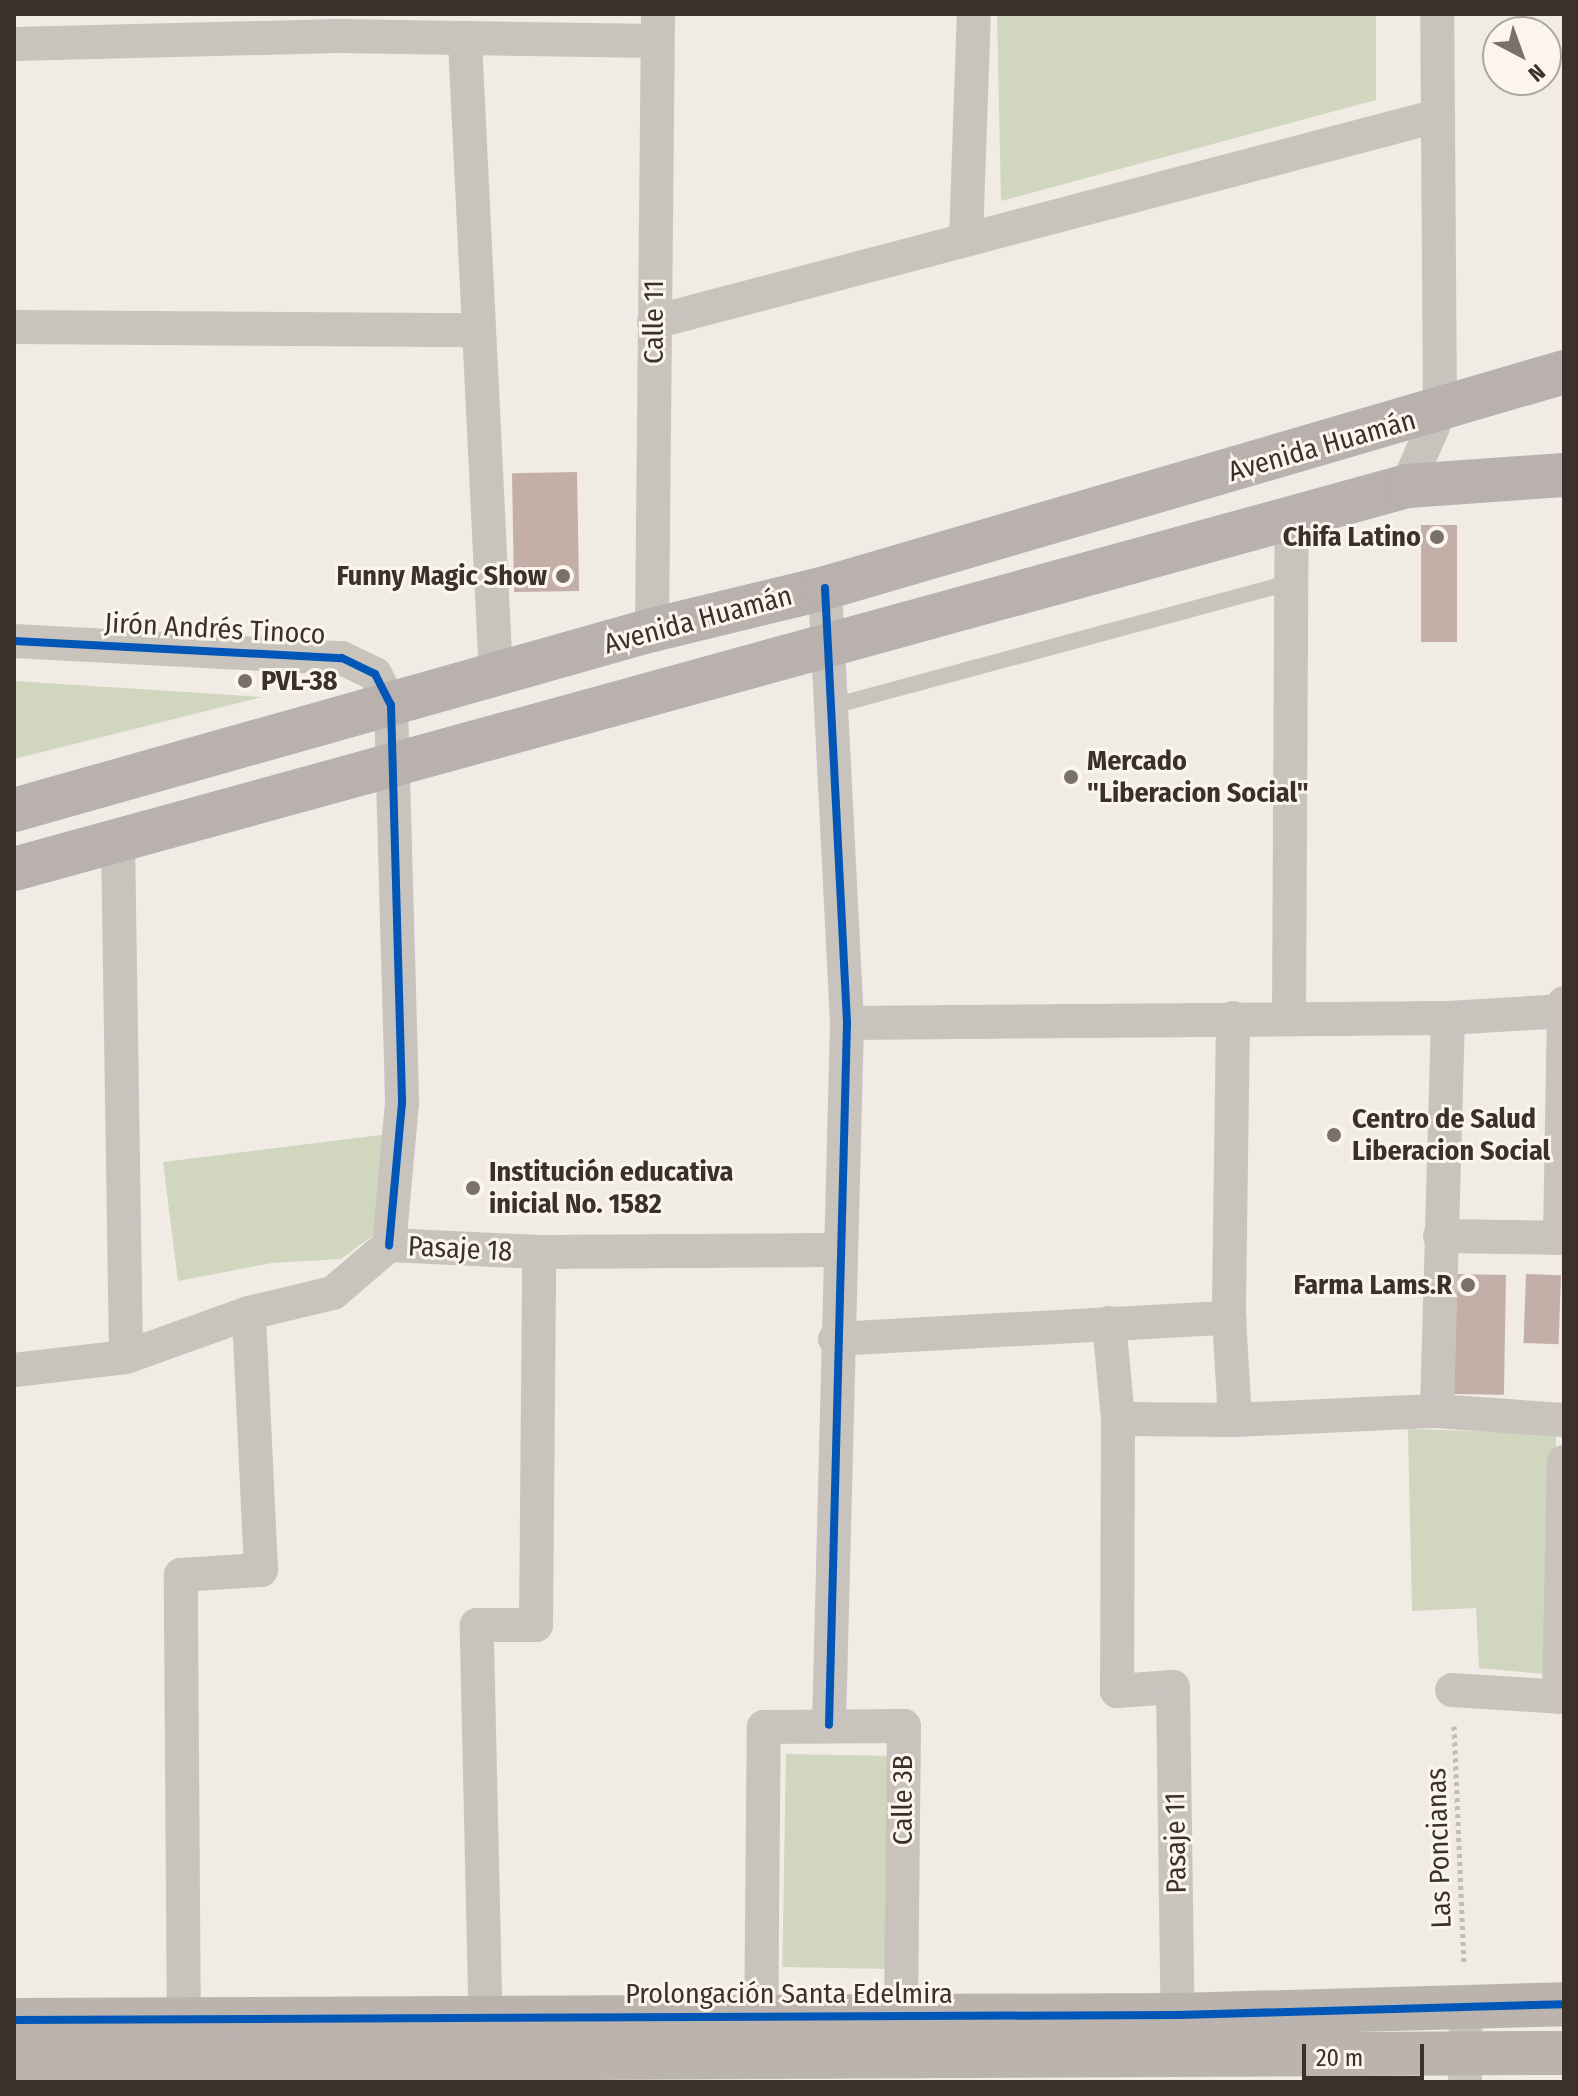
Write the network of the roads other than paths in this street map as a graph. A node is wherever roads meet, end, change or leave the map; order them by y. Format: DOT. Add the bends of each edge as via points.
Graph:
graph roads {
  1 [pos="974,14"];
  2 [pos="1437,14"];
  3 [pos="338,25"];
  4 [pos="658,28"];
  5 [pos="465,42"];
  6 [pos="14,44"];
  7 [pos="1437,116"];
  8 [pos="966,239"];
  9 [pos="654,322"];
  10 [pos="14,327"];
  11 [pos="476,330"];
  12 [pos="1564,372"];
  13 [pos="1440,411"];
  14 [pos="1564,475"];
  15 [pos="1407,486"];
  16 [pos="1292,516"];
  17 [pos="1291,582"];
  18 [pos="825,588"];
  19 [pos="652,630"];
  20 [pos="14,641"];
  21 [pos="831,646"];
  22 [pos="496,676"];
  23 [pos="391,705"];
  24 [pos="833,706"];
  25 [pos="391,768"];
  26 [pos="14,810"];
  27 [pos="118,840"];
  28 [pos="14,869"];
  29 [pos="1564,1003"];
  30 [pos="1564,1011"];
  31 [pos="1289,1015"];
  32 [pos="1233,1018"];
  33 [pos="1448,1018"];
  34 [pos="847,1023"];
  35 [pos="1440,1236"];
  36 [pos="1562,1238"];
  37 [pos="389,1245"];
  38 [pos="840,1250"];
  39 [pos="539,1252"];
  40 [pos="249,1313"];
  41 [pos="1229,1318"];
  42 [pos="1109,1323"];
  43 [pos="835,1339"];
  44 [pos="126,1357"];
  45 [pos="14,1370"];
  46 [pos="1437,1411"];
  47 [pos="1118,1419"];
  48 [pos="1235,1420"];
  49 [pos="1564,1420"];
  50 [pos="1564,1462"];
  51 [pos="1452,1690"];
  52 [pos="1561,1697"];
  53 [pos="829,1725"];
  54 [pos="1564,2004"];
  55 [pos="1466,2005"];
  56 [pos="486,2016"];
  57 [pos="14,2020"];
  58 [pos="761,2035"];
  59 [pos="901,2035"];
  60 [pos="1178,2035"];
  61 [pos="184,2040"];
  62 [pos="1564,2053"];
  63 [pos="14,2061"];
  64 [pos="1465,2069"];
  65 [pos="487,2070"];
  1 -- 8 [label="street"];
  2 -- 7 [label="street"];
  3 -- 5 [label="street"];
  3 -- 6 [label="street"];
  4 -- 5 [label="street"];
  4 -- 9 [label="street, Calle 11"];
  5 -- 11 [label="street"];
  7 -- 8 [label="street"];
  7 -- 13 [label="street"];
  8 -- 9 [label="street"];
  9 -- 19 [label="street, Calle 11"];
  10 -- 11 [label="street"];
  11 -- 22 [label="street"];
  12 -- 13 [label="main road, Avenida Huamán"];
  13 -- 15 [label="street"];
  13 -- 18 [label="main road, Avenida Huamán"];
  14 -- 15 [label="main road"];
  15 -- 16 [label="main road"];
  16 -- 17 [label="street"];
  16 -- 21 [label="main road"];
  17 -- 24 [label="lane"];
  17 -- 31 [label="street"];
  18 -- 19 [label="main road, Avenida Huamán"];
  18 -- 21 [label="street"];
  19 -- 22 [label="main road, Avenida Huamán"];
  20 -- 23 [label="street, Jirón Andrés Tinoco" via="342,658 375,674"];
  21 -- 24 [label="street"];
  21 -- 25 [label="main road"];
  22 -- 23 [label="main road, Avenida Huamán"];
  23 -- 25 [label="street"];
  23 -- 26 [label="main road, Avenida Huamán"];
  24 -- 34 [label="street"];
  25 -- 27 [label="main road"];
  25 -- 37 [label="street" via="402,1103"];
  27 -- 28 [label="main road"];
  27 -- 44 [label="street"];
  29 -- 30 [label="street"];
  30 -- 33 [label="street"];
  30 -- 36 [label="street"];
  31 -- 32 [label="street"];
  31 -- 33 [label="street"];
  32 -- 34 [label="street"];
  32 -- 41 [label="street"];
  33 -- 35 [label="street"];
  34 -- 38 [label="street"];
  35 -- 36 [label="street"];
  35 -- 46 [label="street"];
  37 -- 39 [label="street, Pasaje 18"];
  37 -- 40 [label="street, Pasaje 18" via="333,1293"];
  38 -- 39 [label="street, Pasaje 18"];
  38 -- 43 [label="street"];
  39 -- 56 [label="street" via="536,1625 477,1625"];
  40 -- 44 [label="street, Pasaje 18"];
  40 -- 61 [label="street" via="261,1570 181,1575"];
  41 -- 42 [label="street"];
  41 -- 48 [label="street"];
  42 -- 43 [label="street"];
  42 -- 47 [label="street"];
  43 -- 53 [label="street"];
  44 -- 45 [label="street, Pasaje 18"];
  46 -- 48 [label="street"];
  46 -- 49 [label="street"];
  47 -- 48 [label="street"];
  47 -- 60 [label="street, Pasaje 11" via="1117,1691 1173,1687"];
  50 -- 52 [label="street"];
  51 -- 52 [label="street"];
  53 -- 58 [label="street, Calle 3B" via="764,1727"];
  53 -- 59 [label="street, Calle 3B" via="904,1726"];
  54 -- 55 [label="street, Prolongación Santa Edelmira"];
  55 -- 60 [label="street, Prolongación Santa Edelmira"];
  55 -- 64 [label="street"];
  56 -- 58 [label="street, Prolongación Santa Edelmira"];
  56 -- 61 [label="street, Prolongación Santa Edelmira"];
  56 -- 65 [label="street"];
  57 -- 61 [label="street, Prolongación Santa Edelmira"];
  58 -- 59 [label="street, Prolongación Santa Edelmira"];
  58 -- 65 [label="street, Prolongación Santa Edelmira"];
  59 -- 60 [label="street, Prolongación Santa Edelmira"];
  60 -- 64 [label="street, Prolongación Santa Edelmira"];
  61 -- 63 [label="street, Prolongación Santa Edelmira"];
  61 -- 65 [label="street, Prolongación Santa Edelmira"];
  62 -- 64 [label="street, Prolongación Santa Edelmira"];
}
